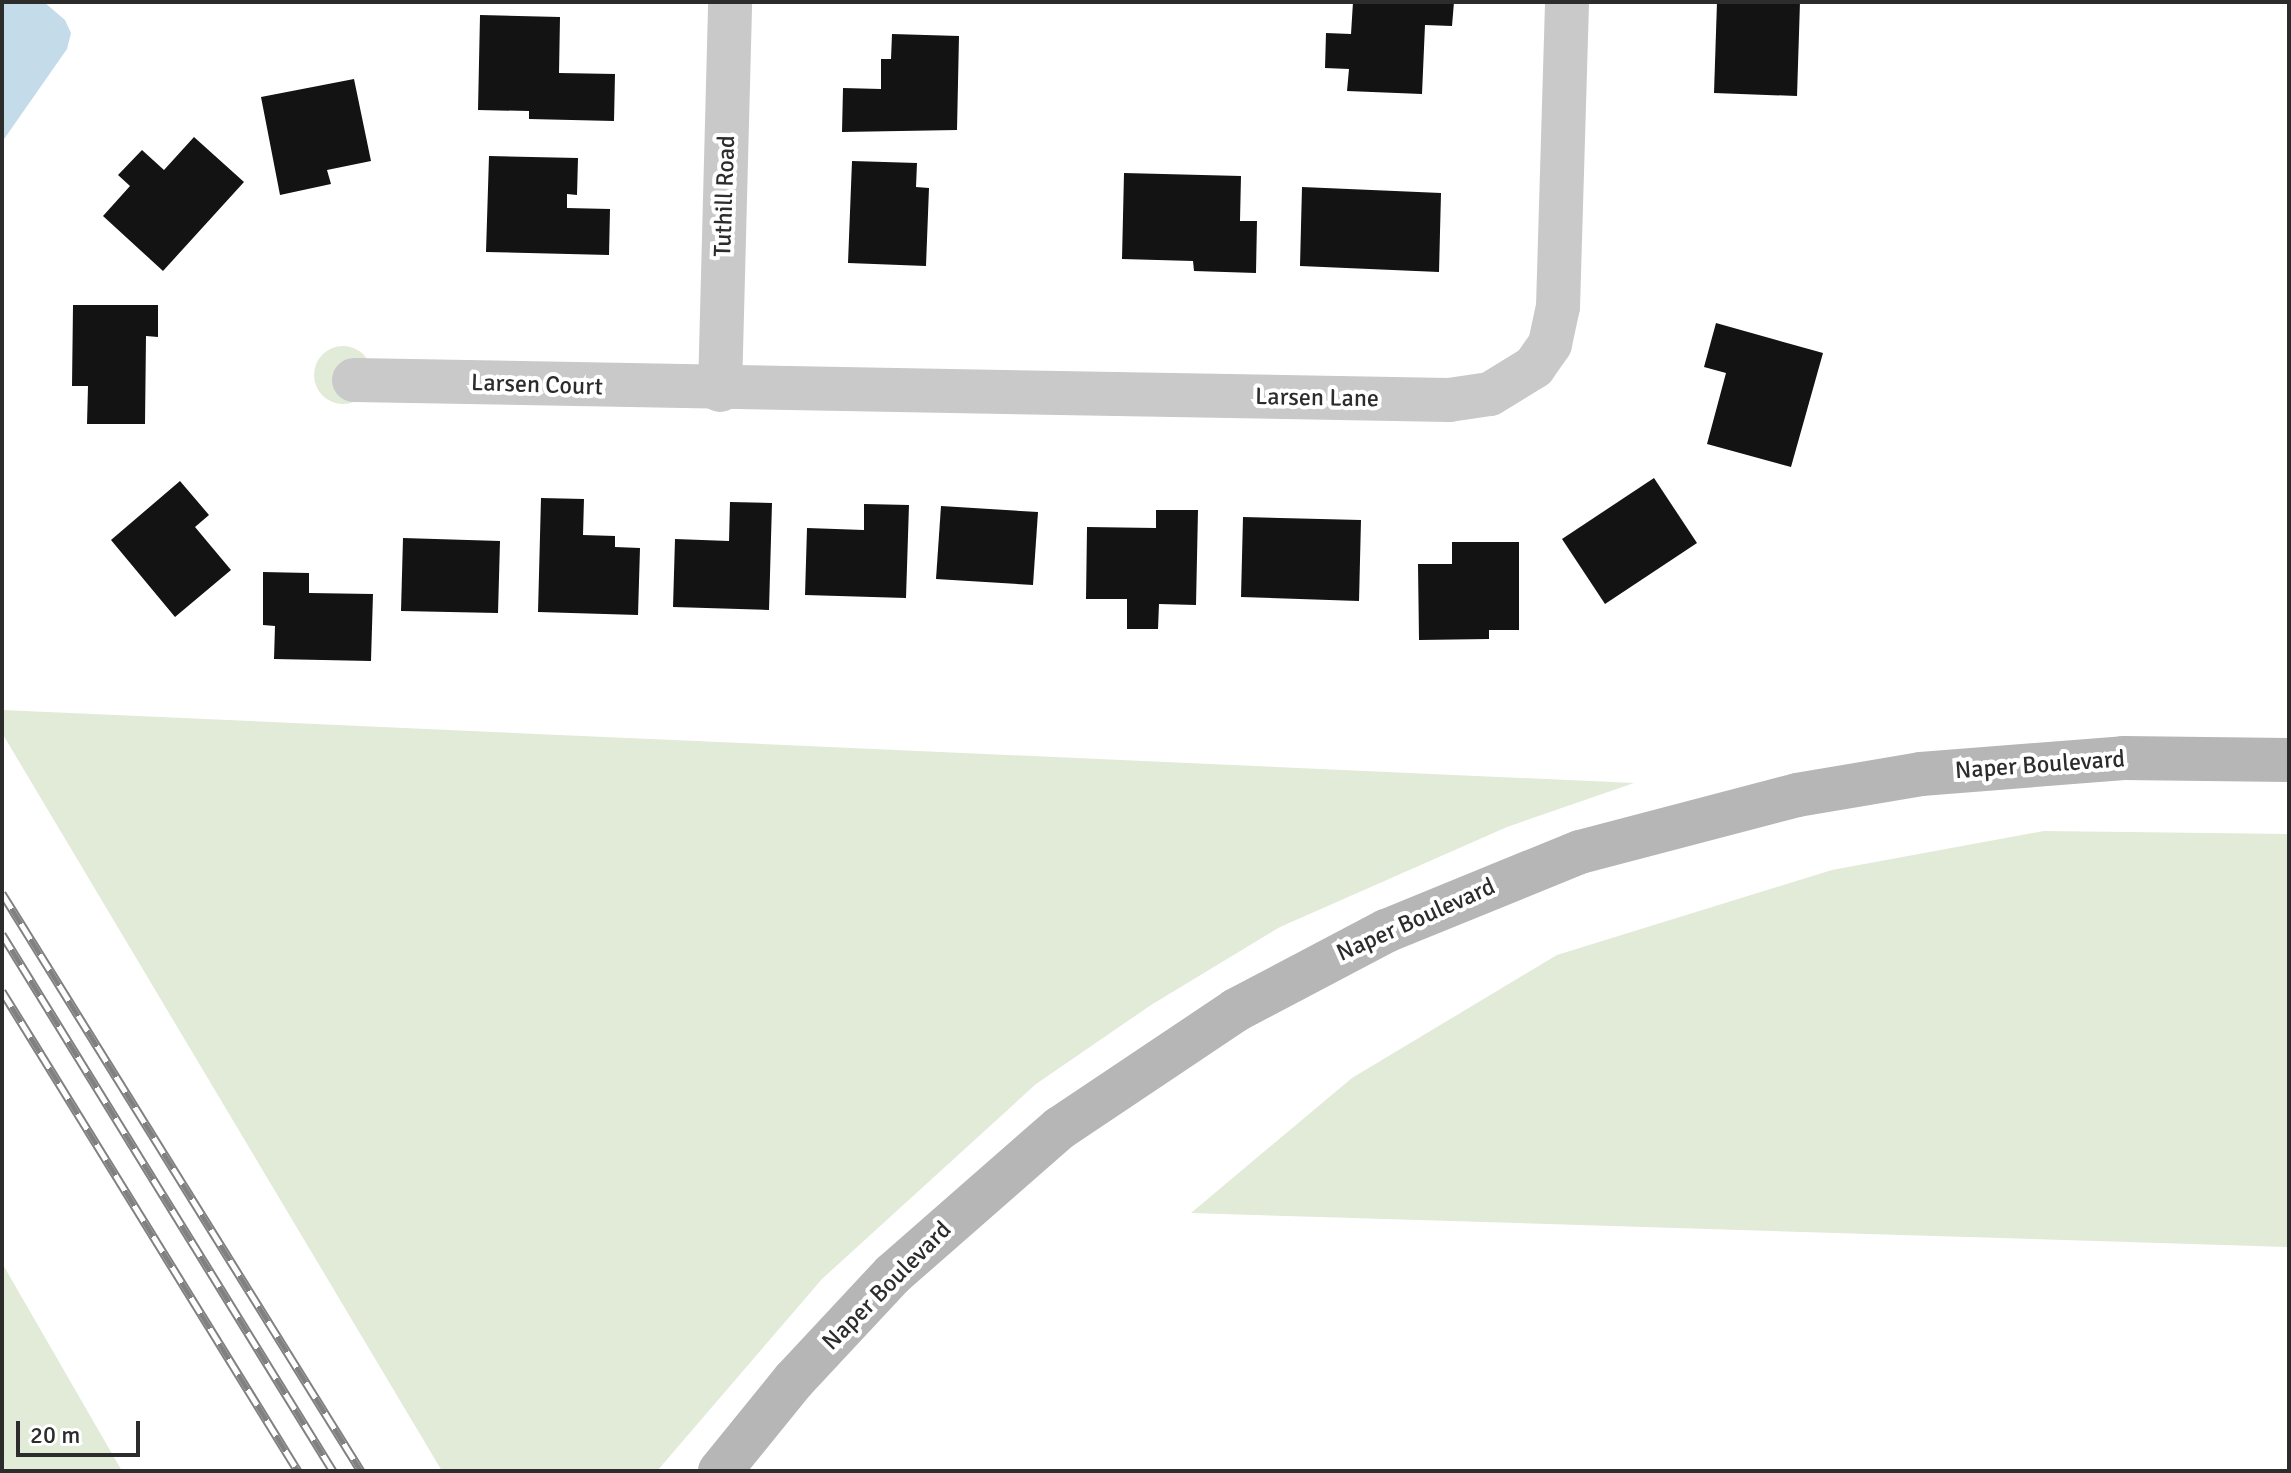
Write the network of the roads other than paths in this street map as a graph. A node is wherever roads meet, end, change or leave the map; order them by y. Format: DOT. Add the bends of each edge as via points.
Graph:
graph roads {
  1 [pos="730,2"];
  2 [pos="1567,2"];
  3 [pos="354,380"];
  4 [pos="720,390"];
  5 [pos="2289,760"];
  6 [pos="720,1471"];
  1 -- 4 [label="street, Tuthill Road"];
  2 -- 4 [label="street, Larsen Lane" via="1558,307 1550,344 1534,367 1509,386 1449,400"];
  3 -- 4 [label="street, Larsen Court"];
  5 -- 6 [label="main road, Naper Boulevard" via="2123,758 1921,774 1797,795 1580,852 1386,931 1236,1010 1060,1128 893,1274 794,1380"];
}
